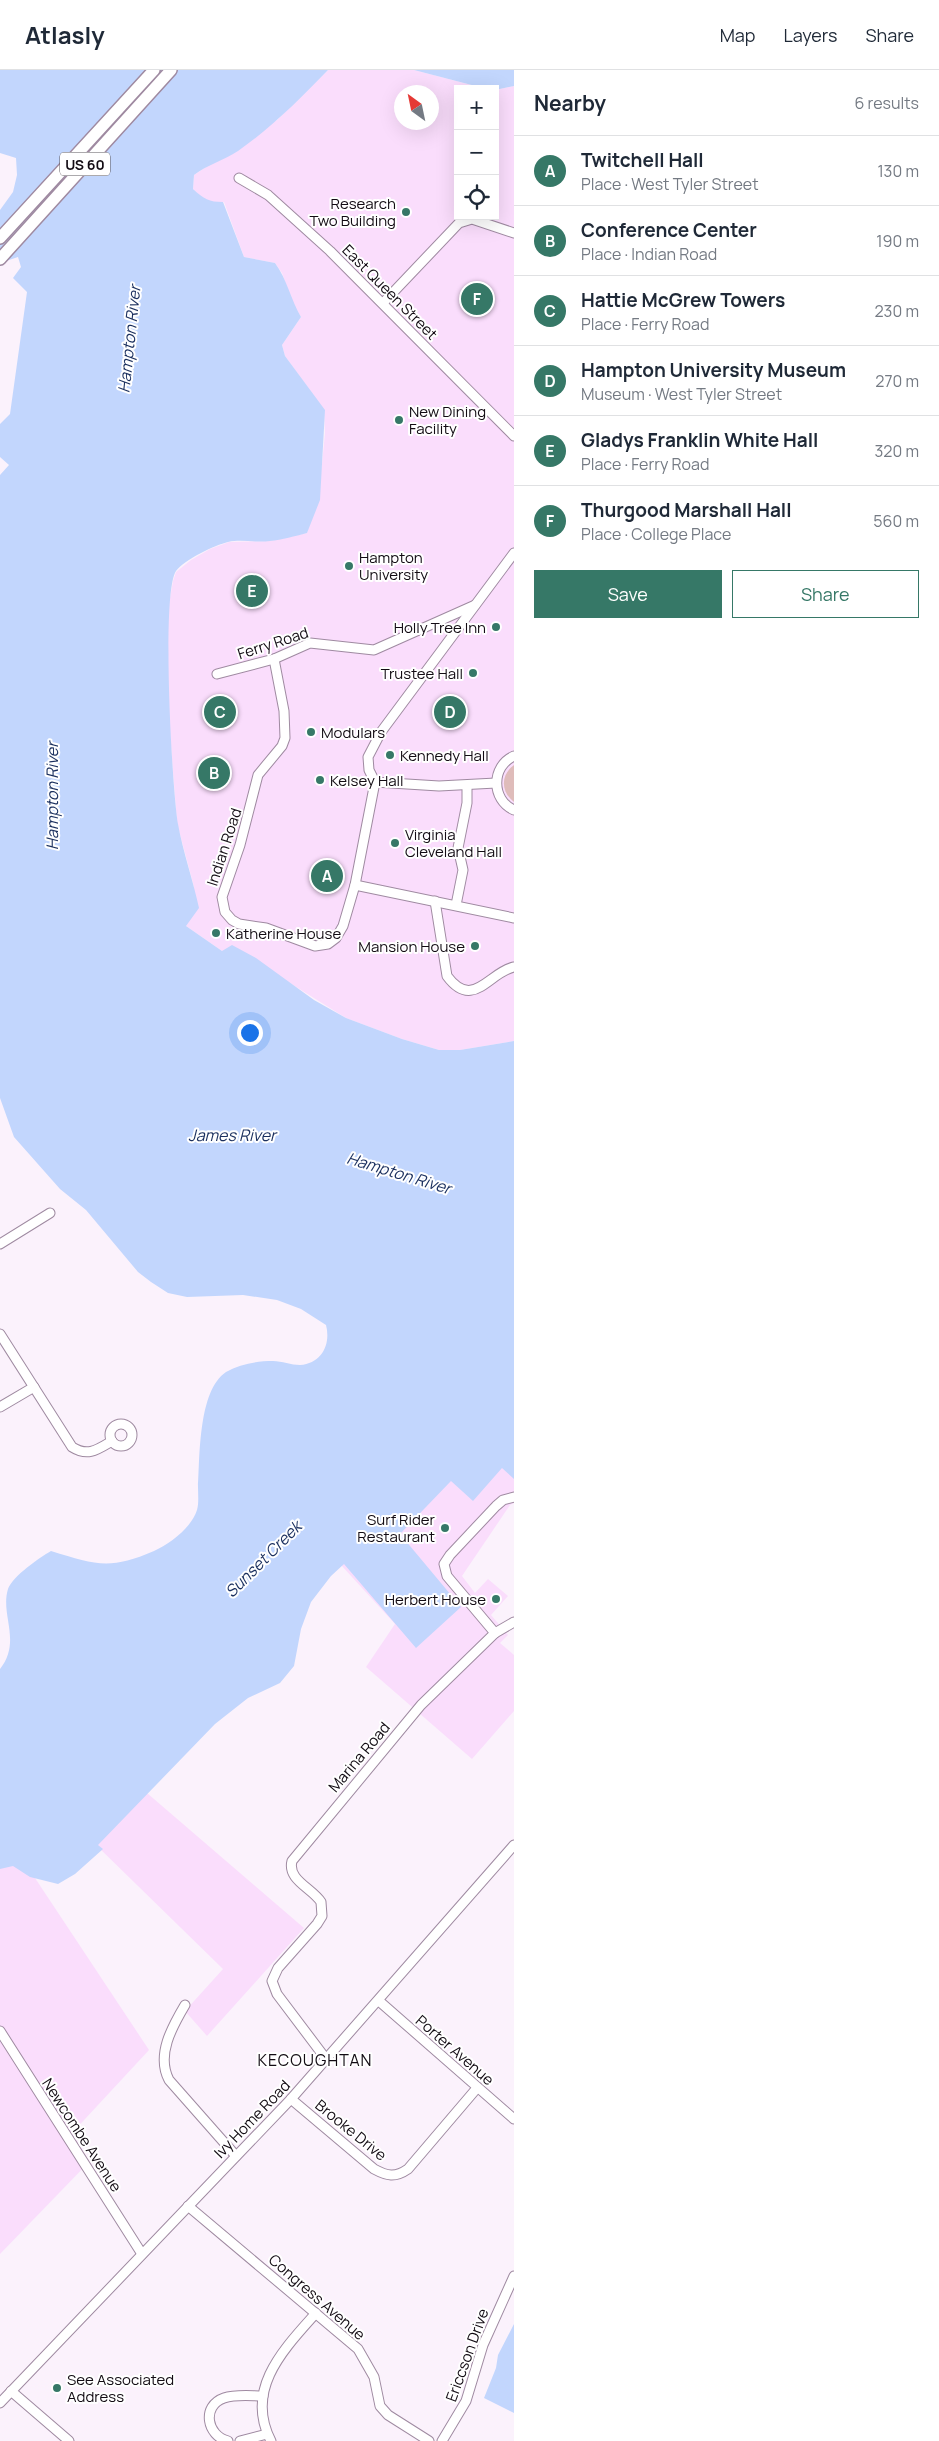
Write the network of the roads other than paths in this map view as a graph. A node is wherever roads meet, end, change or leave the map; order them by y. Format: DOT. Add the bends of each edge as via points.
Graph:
graph roads {
  1 [pos="154,70"];
  2 [pos="171,70"];
  3 [pos="239,178"];
  4 [pos="514,233"];
  5 [pos="0,238"];
  6 [pos="0,259"];
  7 [pos="383,303"];
  8 [pos="514,436"];
  9 [pos="514,552"];
  10 [pos="477,604"];
  11 [pos="274,659"];
  12 [pos="217,674"];
  13 [pos="514,756"];
  14 [pos="375,782"];
  15 [pos="496,783"];
  16 [pos="467,786"];
  17 [pos="514,810"];
  18 [pos="355,885"];
  19 [pos="435,901"];
  20 [pos="456,906"];
  21 [pos="514,918"];
  22 [pos="514,967"];
  23 [pos="50,1213"];
  24 [pos="0,1244"];
  25 [pos="0,1334"];
  26 [pos="34,1386"];
  27 [pos="0,1407"];
  28 [pos="112,1441"];
  29 [pos="514,1497"];
  30 [pos="514,1622"];
  31 [pos="495,1633"];
  32 [pos="514,1845"];
  33 [pos="379,2001"];
  34 [pos="185,2005"];
  35 [pos="0,2031"];
  36 [pos="326,2059"];
  37 [pos="477,2088"];
  38 [pos="291,2099"];
  39 [pos="514,2119"];
  40 [pos="236,2156"];
  41 [pos="188,2206"];
  42 [pos="142,2254"];
  43 [pos="514,2276"];
  44 [pos="316,2313"];
  45 [pos="11,2391"];
  46 [pos="263,2396"];
  47 [pos="0,2403"];
  48 [pos="269,2438"];
  49 [pos="69,2441"];
  50 [pos="228,2441"];
  51 [pos="240,2441"];
  52 [pos="429,2441"];
  53 [pos="442,2441"];
  1 -- 5 [label="main road, US 60"];
  2 -- 6 [label="main road, US 60"];
  3 -- 7 [label="street, East Queen Street" via="280,205"];
  4 -- 7 [label="street" via="472,219 458,223"];
  7 -- 8 [label="street, East Queen Street"];
  9 -- 10 [label="street"];
  10 -- 11 [label="street, Ferry Road" via="374,650 315,642"];
  10 -- 14 [label="street" via="370,750 368,763"];
  11 -- 12 [label="street, Ferry Road"];
  11 -- 18 [label="street, Indian Road" via="284,711 285,738 258,775 222,905 227,915 239,924 266,928 309,945 328,944 343,926"];
  13 -- 15 [label="street" via="503,764"];
  14 -- 16 [label="street"];
  14 -- 18 [label="street"];
  15 -- 16 [label="street"];
  15 -- 17 [label="street" via="503,802"];
  16 -- 20 [label="street" via="458,848 464,870"];
  18 -- 19 [label="street"];
  19 -- 20 [label="street"];
  19 -- 22 [label="street" via="447,976 454,985 466,990 480,989"];
  20 -- 21 [label="street"];
  23 -- 24 [label="street"];
  25 -- 26 [label="street"];
  26 -- 27 [label="street"];
  26 -- 28 [label="street" via="72,1447 81,1453 91,1453"];
  29 -- 31 [label="street" via="496,1506 444,1564 447,1576"];
  30 -- 31 [label="street"];
  31 -- 36 [label="street, Marina Road" via="420,1705 292,1861 294,1875 321,1902 322,1916 278,1968 273,1985"];
  32 -- 33 [label="street, Ivy Home Road"];
  33 -- 36 [label="street, Ivy Home Road"];
  33 -- 37 [label="street, Porter Avenue"];
  34 -- 40 [label="street" via="163,2053 164,2070 169,2080"];
  35 -- 42 [label="street, Newcombe Avenue"];
  36 -- 38 [label="street, Ivy Home Road"];
  37 -- 38 [label="street, Brooke Drive" via="408,2169 399,2175 387,2176 374,2169"];
  37 -- 39 [label="street, Porter Avenue"];
  38 -- 40 [label="street, Ivy Home Road"];
  40 -- 41 [label="street, Ivy Home Road"];
  41 -- 42 [label="street, Ivy Home Road"];
  41 -- 44 [label="street, Congress Avenue"];
  42 -- 45 [label="street, Ivy Home Road"];
  43 -- 53 [label="street, Ericcson Drive" via="483,2345 466,2401"];
  44 -- 46 [label="street" via="274,2363"];
  44 -- 52 [label="street, Congress Avenue" via="358,2349 374,2377 380,2406 388,2415"];
  45 -- 47 [label="street, Ivy Home Road"];
  45 -- 49 [label="street"];
  46 -- 48 [label="street"];
  46 -- 50 [label="street" via="223,2399 214,2405 209,2422 214,2433"];
  48 -- 51 [label="street"];
}
